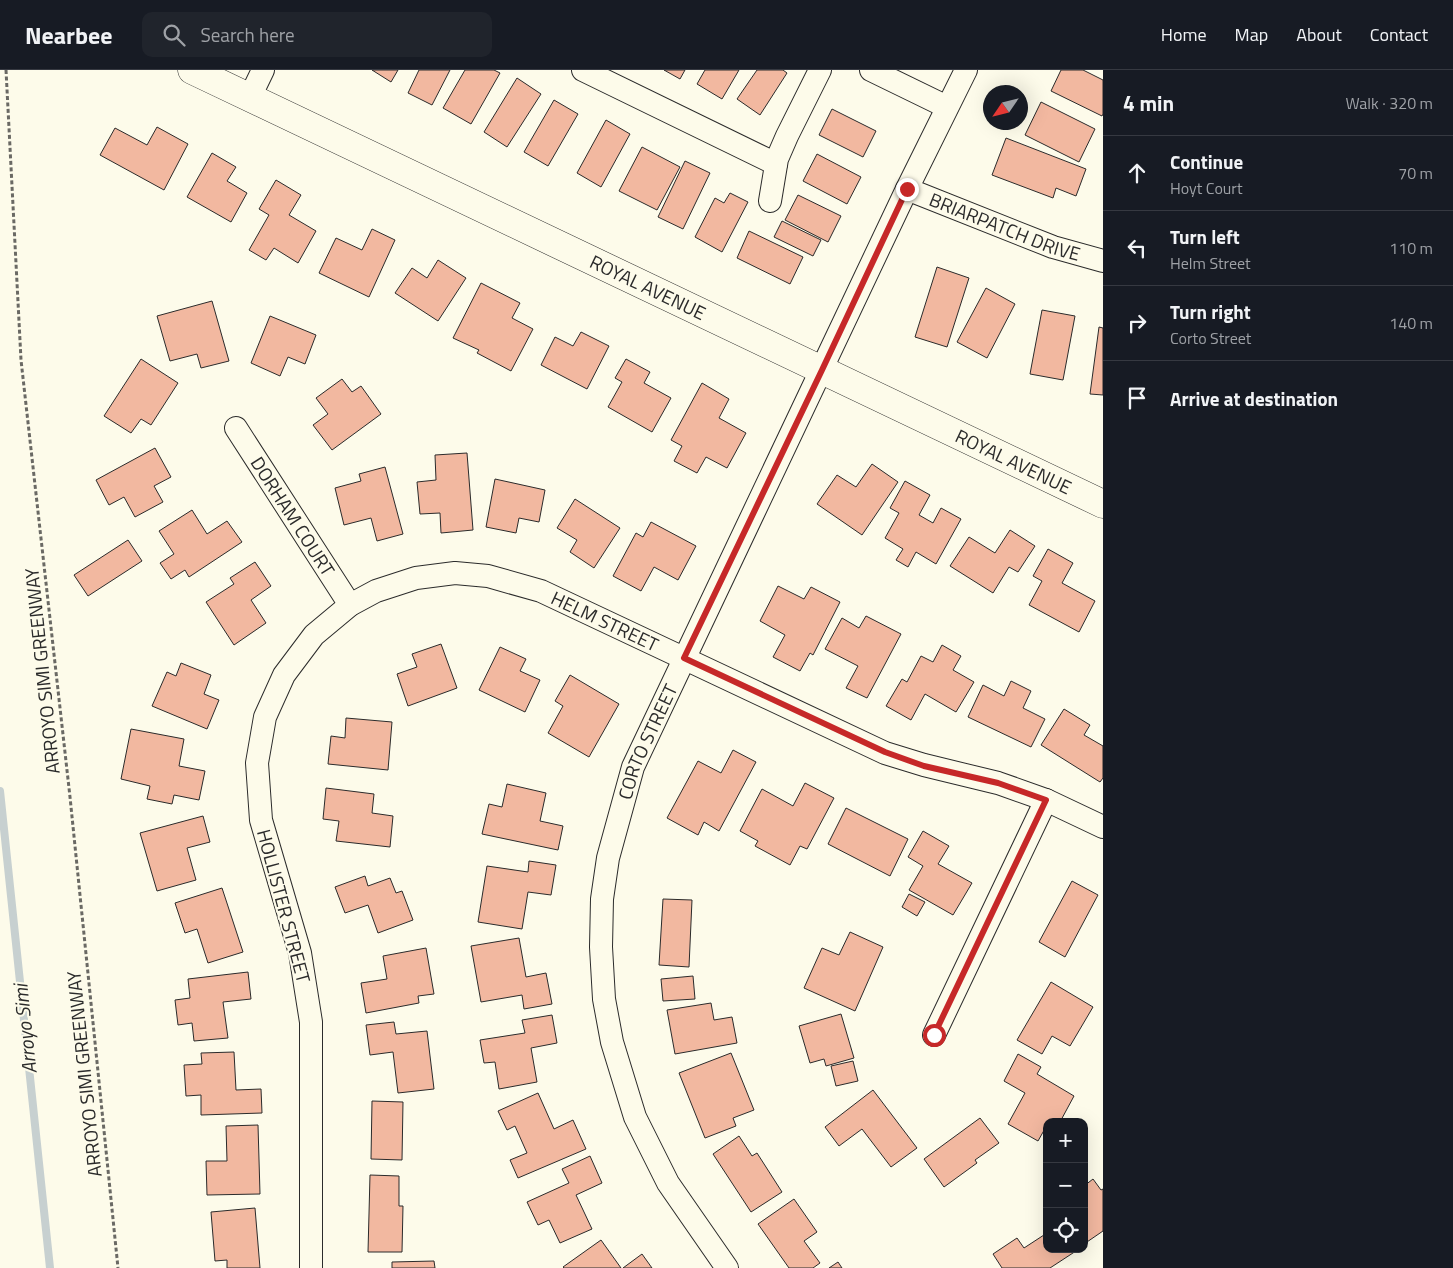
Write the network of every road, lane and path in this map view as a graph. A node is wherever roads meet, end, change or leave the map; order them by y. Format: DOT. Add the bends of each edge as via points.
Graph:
graph roads {
  1 [pos="6,70"];
  2 [pos="192,70"];
  3 [pos="263,70"];
  4 [pos="584,70"];
  5 [pos="820,70"];
  6 [pos="871,70"];
  7 [pos="966,70"];
  8 [pos="250,97"];
  9 [pos="947,107"];
  10 [pos="776,164"];
  11 [pos="907,189"];
  12 [pos="770,200"];
  13 [pos="1103,261"];
  14 [pos="822,370"];
  15 [pos="236,428"];
  16 [pos="1103,504"];
  17 [pos="350,605"];
  18 [pos="684,658"];
  19 [pos="1046,800"];
  20 [pos="1103,827"];
  21 [pos="934,1035"];
  22 [pos="118,1268"];
  23 [pos="311,1268"];
  24 [pos="727,1268"];
  1 -- 22 [label="path, ARROYO SIMI GREENWAY" via="21,360"];
  2 -- 8 [label="main road, ROYAL AVENUE"];
  3 -- 8 [label="street"];
  4 -- 10 [label="street"];
  5 -- 10 [label="street"];
  6 -- 9 [label="street"];
  7 -- 9 [label="street, CORTO STREET"];
  8 -- 14 [label="main road, ROYAL AVENUE"];
  9 -- 11 [label="street, CORTO STREET"];
  10 -- 12 [label="street"];
  11 -- 13 [label="street, BRIARPATCH DRIVE" via="1053,247"];
  11 -- 14 [label="street, CORTO STREET"];
  14 -- 16 [label="main road, ROYAL AVENUE"];
  14 -- 18 [label="street, CORTO STREET"];
  15 -- 17 [label="street, DORHAM COURT"];
  17 -- 18 [label="street, HELM STREET" via="376,591 416,578 455,573 488,576 541,591"];
  17 -- 23 [label="street, HOLLISTER STREET" via="314,635 284,675 265,717 257,763 262,820 300,953 311,1022"];
  18 -- 19 [label="street, HELM STREET" via="885,752 924,766 998,783"];
  18 -- 24 [label="street, CORTO STREET" via="633,767 608,858 602,899 604,990 612,1042 635,1117 668,1183"];
  19 -- 20 [label="street, HELM STREET"];
  19 -- 21 [label="street"];
}
